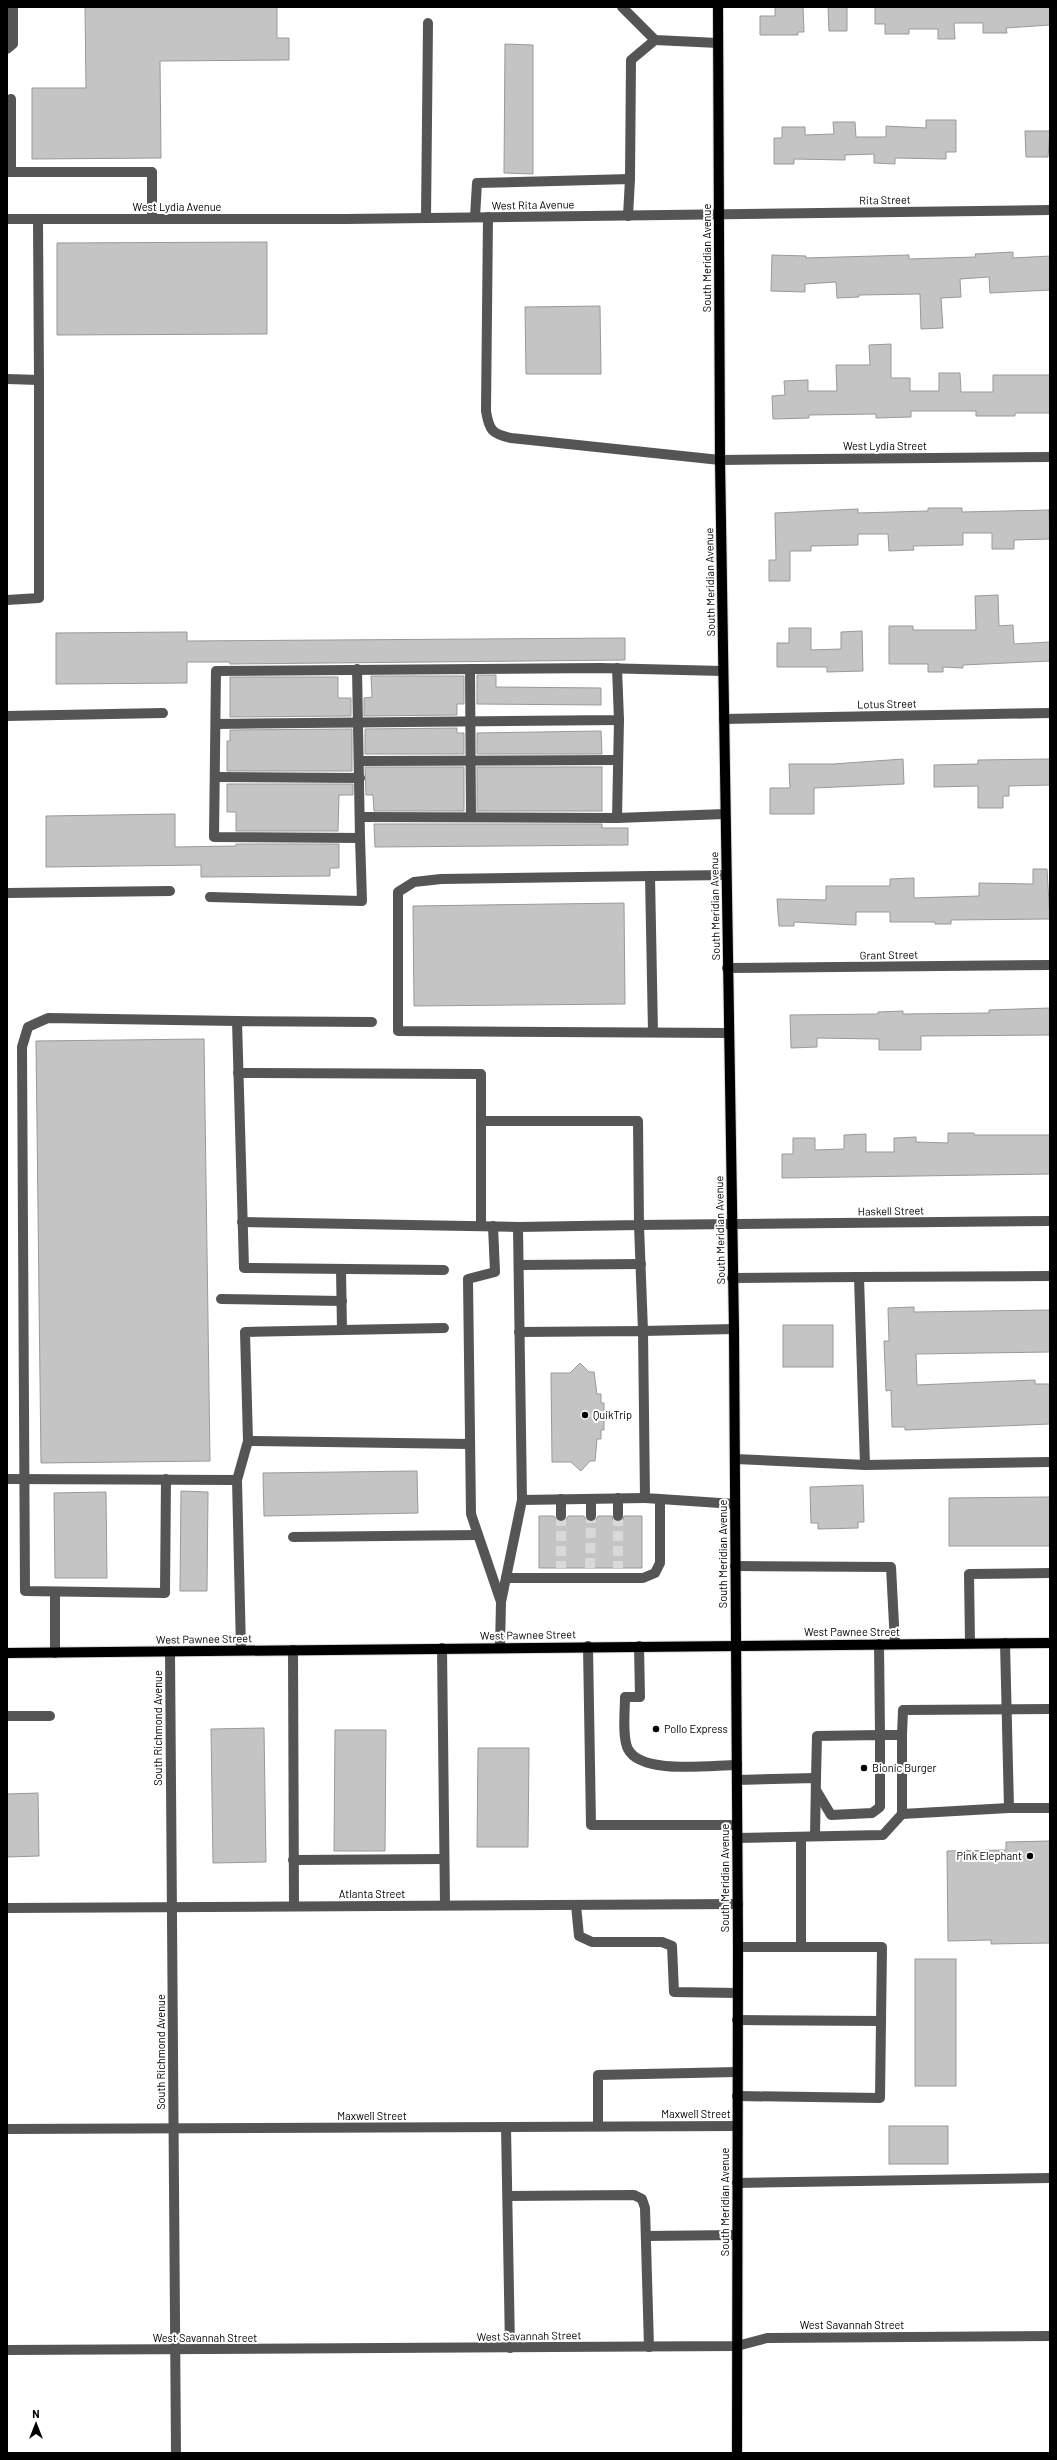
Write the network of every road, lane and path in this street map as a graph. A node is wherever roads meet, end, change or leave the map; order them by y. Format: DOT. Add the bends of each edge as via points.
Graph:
graph roads {
  1 [pos="12,7"];
  2 [pos="622,7"];
  3 [pos="718,7"];
  4 [pos="428,23"];
  5 [pos="655,40"];
  6 [pos="718,43"];
  7 [pos="7,49"];
  8 [pos="11,100"];
  9 [pos="9,172"];
  10 [pos="630,179"];
  11 [pos="1050,210"];
  12 [pos="719,214"];
  13 [pos="628,216"];
  14 [pos="475,217"];
  15 [pos="488,217"];
  16 [pos="426,218"];
  17 [pos="7,219"];
  18 [pos="38,219"];
  19 [pos="152,219"];
  20 [pos="346,219"];
  21 [pos="7,379"];
  22 [pos="38,380"];
  23 [pos="1050,457"];
  24 [pos="720,460"];
  25 [pos="7,600"];
  26 [pos="617,668"];
  27 [pos="357,669"];
  28 [pos="470,669"];
  29 [pos="723,671"];
  30 [pos="163,713"];
  31 [pos="1050,713"];
  32 [pos="7,716"];
  33 [pos="724,719"];
  34 [pos="619,720"];
  35 [pos="472,721"];
  36 [pos="358,722"];
  37 [pos="216,724"];
  38 [pos="618,760"];
  39 [pos="359,761"];
  40 [pos="472,761"];
  41 [pos="215,777"];
  42 [pos="360,778"];
  43 [pos="725,814"];
  44 [pos="361,817"];
  45 [pos="472,817"];
  46 [pos="617,818"];
  47 [pos="360,838"];
  48 [pos="726,875"];
  49 [pos="650,876"];
  50 [pos="170,891"];
  51 [pos="7,893"];
  52 [pos="210,897"];
  53 [pos="1050,965"];
  54 [pos="728,968"];
  55 [pos="237,1021"];
  56 [pos="372,1022"];
  57 [pos="653,1032"];
  58 [pos="728,1033"];
  59 [pos="238,1073"];
  60 [pos="482,1121"];
  61 [pos="1050,1221"];
  62 [pos="242,1222"];
  63 [pos="639,1225"];
  64 [pos="732,1225"];
  65 [pos="481,1226"];
  66 [pos="493,1226"];
  67 [pos="518,1227"];
  68 [pos="641,1264"];
  69 [pos="519,1265"];
  70 [pos="341,1269"];
  71 [pos="444,1270"];
  72 [pos="859,1276"];
  73 [pos="1050,1276"];
  74 [pos="732,1278"];
  75 [pos="221,1299"];
  76 [pos="342,1301"];
  77 [pos="444,1328"];
  78 [pos="734,1329"];
  79 [pos="342,1330"];
  80 [pos="643,1331"];
  81 [pos="520,1332"];
  82 [pos="248,1441"];
  83 [pos="470,1444"];
  84 [pos="735,1459"];
  85 [pos="1050,1462"];
  86 [pos="865,1465"];
  87 [pos="7,1479"];
  88 [pos="24,1479"];
  89 [pos="166,1479"];
  90 [pos="237,1480"];
  91 [pos="618,1498"];
  92 [pos="645,1498"];
  93 [pos="561,1499"];
  94 [pos="591,1499"];
  95 [pos="660,1499"];
  96 [pos="522,1500"];
  97 [pos="735,1504"];
  98 [pos="561,1516"];
  99 [pos="591,1516"];
  100 [pos="618,1516"];
  101 [pos="478,1535"];
  102 [pos="292,1537"];
  103 [pos="735,1566"];
  104 [pos="590,1568"];
  105 [pos="618,1568"];
  106 [pos="1050,1573"];
  107 [pos="506,1578"];
  108 [pos="590,1578"];
  109 [pos="618,1578"];
  110 [pos="54,1592"];
  111 [pos="501,1602"];
  112 [pos="970,1643"];
  113 [pos="1005,1643"];
  114 [pos="1050,1643"];
  115 [pos="879,1644"];
  116 [pos="895,1644"];
  117 [pos="736,1645"];
  118 [pos="588,1646"];
  119 [pos="639,1646"];
  120 [pos="442,1648"];
  121 [pos="500,1648"];
  122 [pos="241,1650"];
  123 [pos="293,1650"];
  124 [pos="170,1651"];
  125 [pos="7,1653"];
  126 [pos="56,1653"];
  127 [pos="1007,1709"];
  128 [pos="1050,1709"];
  129 [pos="7,1716"];
  130 [pos="50,1716"];
  131 [pos="880,1735"];
  132 [pos="902,1735"];
  133 [pos="737,1765"];
  134 [pos="816,1778"];
  135 [pos="737,1780"];
  136 [pos="816,1790"];
  137 [pos="1009,1808"];
  138 [pos="1050,1808"];
  139 [pos="902,1814"];
  140 [pos="737,1825"];
  141 [pos="815,1836"];
  142 [pos="801,1837"];
  143 [pos="737,1838"];
  144 [pos="444,1858"];
  145 [pos="293,1860"];
  146 [pos="738,1904"];
  147 [pos="445,1905"];
  148 [pos="576,1905"];
  149 [pos="172,1906"];
  150 [pos="294,1906"];
  151 [pos="7,1908"];
  152 [pos="738,1947"];
  153 [pos="801,1947"];
  154 [pos="737,1993"];
  155 [pos="737,2020"];
  156 [pos="881,2021"];
  157 [pos="737,2072"];
  158 [pos="737,2096"];
  159 [pos="598,2126"];
  160 [pos="737,2126"];
  161 [pos="506,2127"];
  162 [pos="7,2129"];
  163 [pos="173,2129"];
  164 [pos="1050,2178"];
  165 [pos="737,2183"];
  166 [pos="508,2196"];
  167 [pos="737,2235"];
  168 [pos="646,2236"];
  169 [pos="1050,2336"];
  170 [pos="737,2346"];
  171 [pos="649,2347"];
  172 [pos="510,2348"];
  173 [pos="7,2350"];
  174 [pos="175,2350"];
  175 [pos="176,2453"];
  176 [pos="737,2453"];
  1 -- 7 [label="street" via="13,44"];
  2 -- 5 [label="street"];
  3 -- 6 [label="main road, South Meridian Avenue"];
  4 -- 16 [label="street"];
  5 -- 6 [label="street"];
  5 -- 10 [label="street" via="632,60"];
  6 -- 12 [label="main road, South Meridian Avenue"];
  8 -- 9 [label="street"];
  9 -- 19 [label="street" via="152,172"];
  10 -- 13 [label="street"];
  10 -- 14 [label="street" via="477,183"];
  11 -- 12 [label="street, Rita Street"];
  12 -- 13 [label="street, West Rita Avenue"];
  12 -- 24 [label="main road, South Meridian Avenue"];
  13 -- 15 [label="street, West Rita Avenue"];
  14 -- 15 [label="street, West Rita Avenue"];
  14 -- 16 [label="street, West Rita Avenue"];
  15 -- 24 [label="street, West Lydia Street" via="486,411 488,425 496,435 557,444"];
  16 -- 20 [label="street, West Rita Avenue"];
  17 -- 18 [label="street, West Lydia Avenue"];
  18 -- 19 [label="street, West Lydia Avenue"];
  18 -- 22 [label="street"];
  19 -- 20 [label="street, West Lydia Avenue"];
  21 -- 22 [label="street"];
  22 -- 25 [label="street" via="39,598"];
  23 -- 24 [label="street, West Lydia Street"];
  24 -- 29 [label="main road, South Meridian Avenue"];
  26 -- 28 [label="street"];
  26 -- 29 [label="street"];
  26 -- 34 [label="street"];
  27 -- 28 [label="street"];
  27 -- 36 [label="street"];
  27 -- 37 [label="street" via="216,671"];
  28 -- 35 [label="street"];
  29 -- 33 [label="main road, South Meridian Avenue"];
  30 -- 32 [label="street"];
  31 -- 33 [label="street, Lotus Street"];
  33 -- 43 [label="main road, South Meridian Avenue"];
  34 -- 35 [label="street"];
  34 -- 38 [label="street"];
  35 -- 36 [label="street"];
  35 -- 40 [label="street"];
  36 -- 37 [label="street"];
  36 -- 39 [label="street"];
  37 -- 41 [label="street"];
  38 -- 40 [label="street"];
  38 -- 46 [label="street"];
  39 -- 40 [label="street"];
  39 -- 42 [label="street"];
  40 -- 45 [label="street"];
  41 -- 42 [label="street"];
  41 -- 47 [label="street" via="214,837"];
  42 -- 44 [label="street"];
  43 -- 46 [label="street"];
  43 -- 48 [label="main road, South Meridian Avenue"];
  44 -- 45 [label="street"];
  44 -- 47 [label="street"];
  45 -- 46 [label="street"];
  47 -- 52 [label="street" via="362,901"];
  48 -- 49 [label="street"];
  48 -- 54 [label="main road, South Meridian Avenue"];
  49 -- 57 [label="street"];
  49 -- 57 [label="street" via="442,879 414,882 398,892 398,1031"];
  50 -- 51 [label="street"];
  53 -- 54 [label="street, Grant Street"];
  54 -- 58 [label="main road, South Meridian Avenue"];
  55 -- 56 [label="street"];
  55 -- 59 [label="street"];
  55 -- 88 [label="street" via="48,1018 28,1027 22,1047"];
  57 -- 58 [label="street"];
  58 -- 64 [label="main road, South Meridian Avenue"];
  59 -- 60 [label="street" via="481,1074"];
  59 -- 62 [label="street"];
  60 -- 63 [label="street" via="638,1121"];
  60 -- 65 [label="street"];
  61 -- 64 [label="street, Haskell Street"];
  62 -- 65 [label="street, Haskell Street"];
  62 -- 70 [label="street" via="244,1268"];
  63 -- 64 [label="street, Haskell Street"];
  63 -- 67 [label="street, Haskell Street"];
  63 -- 68 [label="street"];
  64 -- 74 [label="main road, South Meridian Avenue"];
  65 -- 66 [label="street, Haskell Street"];
  66 -- 67 [label="street, Haskell Street"];
  66 -- 83 [label="street" via="495,1272 468,1279"];
  67 -- 69 [label="street"];
  68 -- 69 [label="street"];
  68 -- 80 [label="street"];
  69 -- 81 [label="street"];
  70 -- 71 [label="street"];
  70 -- 76 [label="street"];
  72 -- 73 [label="street"];
  72 -- 74 [label="street"];
  72 -- 86 [label="street"];
  74 -- 78 [label="main road, South Meridian Avenue"];
  75 -- 76 [label="street"];
  76 -- 79 [label="street"];
  77 -- 79 [label="street"];
  78 -- 80 [label="street"];
  78 -- 84 [label="main road, South Meridian Avenue"];
  79 -- 82 [label="street" via="245,1332"];
  80 -- 81 [label="street"];
  80 -- 92 [label="street"];
  81 -- 96 [label="street"];
  82 -- 83 [label="street"];
  82 -- 90 [label="street"];
  83 -- 101 [label="street" via="472,1514"];
  84 -- 86 [label="street"];
  84 -- 97 [label="main road, South Meridian Avenue"];
  85 -- 86 [label="street"];
  87 -- 88 [label="street"];
  88 -- 89 [label="street"];
  88 -- 110 [label="street" via="25,1591"];
  89 -- 90 [label="street"];
  89 -- 110 [label="street" via="165,1593"];
  90 -- 122 [label="street"];
  91 -- 92 [label="street"];
  91 -- 94 [label="street"];
  91 -- 100 [label="street"];
  92 -- 95 [label="street"];
  93 -- 94 [label="street"];
  93 -- 96 [label="street"];
  93 -- 98 [label="street"];
  94 -- 99 [label="street"];
  95 -- 97 [label="street"];
  95 -- 109 [label="street" via="660,1563 655,1573 643,1578"];
  96 -- 107 [label="street"];
  97 -- 103 [label="main road, South Meridian Avenue"];
  101 -- 102 [label="street"];
  101 -- 111 [label="street"];
  103 -- 116 [label="street" via="891,1567"];
  103 -- 117 [label="main road, South Meridian Avenue"];
  104 -- 108 [label="street"];
  105 -- 109 [label="street"];
  106 -- 112 [label="street" via="969,1574"];
  107 -- 108 [label="street" via="561,1573"];
  107 -- 111 [label="street"];
  108 -- 109 [label="street"];
  110 -- 126 [label="street"];
  111 -- 121 [label="street"];
  112 -- 113 [label="main road, West Pawnee Street"];
  112 -- 116 [label="main road, West Pawnee Street"];
  113 -- 114 [label="main road, West Pawnee Street"];
  113 -- 127 [label="street"];
  115 -- 116 [label="main road, West Pawnee Street"];
  115 -- 117 [label="main road, West Pawnee Street"];
  115 -- 131 [label="street"];
  117 -- 119 [label="main road, West Pawnee Street"];
  117 -- 133 [label="main road, South Meridian Avenue"];
  118 -- 119 [label="main road, West Pawnee Street"];
  118 -- 121 [label="main road, West Pawnee Street"];
  118 -- 140 [label="street" via="591,1825"];
  119 -- 133 [label="street" via="640,1697 625,1697 628,1749 638,1760 645,1763 668,1766"];
  120 -- 121 [label="main road, West Pawnee Street"];
  120 -- 123 [label="main road, West Pawnee Street"];
  120 -- 144 [label="street"];
  122 -- 123 [label="main road, West Pawnee Street"];
  122 -- 124 [label="main road, West Pawnee Street"];
  123 -- 145 [label="street"];
  124 -- 126 [label="main road, West Pawnee Street"];
  124 -- 149 [label="street, South Richmond Avenue"];
  125 -- 126 [label="main road, West Pawnee Street"];
  127 -- 128 [label="street"];
  127 -- 132 [label="street" via="903,1710"];
  127 -- 137 [label="street"];
  129 -- 130 [label="street"];
  131 -- 132 [label="street"];
  131 -- 134 [label="street" via="817,1736"];
  131 -- 136 [label="street" via="880,1808 872,1813 831,1815"];
  132 -- 139 [label="street"];
  133 -- 135 [label="main road, South Meridian Avenue"];
  134 -- 135 [label="street"];
  134 -- 136 [label="street"];
  135 -- 140 [label="main road, South Meridian Avenue"];
  136 -- 141 [label="street"];
  137 -- 138 [label="street"];
  137 -- 139 [label="street"];
  139 -- 141 [label="street" via="883,1835"];
  140 -- 143 [label="main road, South Meridian Avenue"];
  141 -- 142 [label="street"];
  142 -- 143 [label="street"];
  142 -- 153 [label="street"];
  143 -- 146 [label="main road, South Meridian Avenue"];
  144 -- 145 [label="street"];
  144 -- 147 [label="street"];
  145 -- 150 [label="street"];
  146 -- 148 [label="street, Atlanta Street"];
  146 -- 152 [label="main road, South Meridian Avenue"];
  147 -- 148 [label="street, Atlanta Street"];
  147 -- 150 [label="street, Atlanta Street"];
  148 -- 154 [label="street" via="579,1936 592,1942 662,1942 672,1946 674,1992"];
  149 -- 150 [label="street, Atlanta Street"];
  149 -- 151 [label="street, Atlanta Street"];
  149 -- 163 [label="street, South Richmond Avenue"];
  152 -- 153 [label="street"];
  152 -- 154 [label="main road, South Meridian Avenue"];
  153 -- 156 [label="street" via="882,1947"];
  154 -- 155 [label="main road, South Meridian Avenue"];
  155 -- 156 [label="street"];
  155 -- 157 [label="main road, South Meridian Avenue"];
  156 -- 158 [label="street" via="880,2098"];
  157 -- 158 [label="main road, South Meridian Avenue"];
  157 -- 159 [label="street" via="598,2075"];
  158 -- 160 [label="main road, South Meridian Avenue"];
  159 -- 160 [label="street, Maxwell Street"];
  159 -- 161 [label="street, Maxwell Street"];
  160 -- 165 [label="main road, South Meridian Avenue"];
  161 -- 163 [label="street, Maxwell Street"];
  161 -- 166 [label="street"];
  162 -- 163 [label="street, Maxwell Street"];
  163 -- 174 [label="street, South Richmond Avenue"];
  164 -- 165 [label="street"];
  165 -- 167 [label="main road, South Meridian Avenue"];
  166 -- 168 [label="street" via="634,2195 642,2199 645,2208"];
  166 -- 172 [label="street"];
  167 -- 168 [label="street"];
  167 -- 170 [label="main road, South Meridian Avenue"];
  168 -- 171 [label="street"];
  169 -- 170 [label="street, West Savannah Street" via="767,2338"];
  170 -- 171 [label="street, West Savannah Street"];
  170 -- 176 [label="main road, South Meridian Avenue"];
  171 -- 172 [label="street, West Savannah Street"];
  172 -- 174 [label="street, West Savannah Street"];
  173 -- 174 [label="street, West Savannah Street"];
  174 -- 175 [label="street, South Richmond Avenue"];
}
